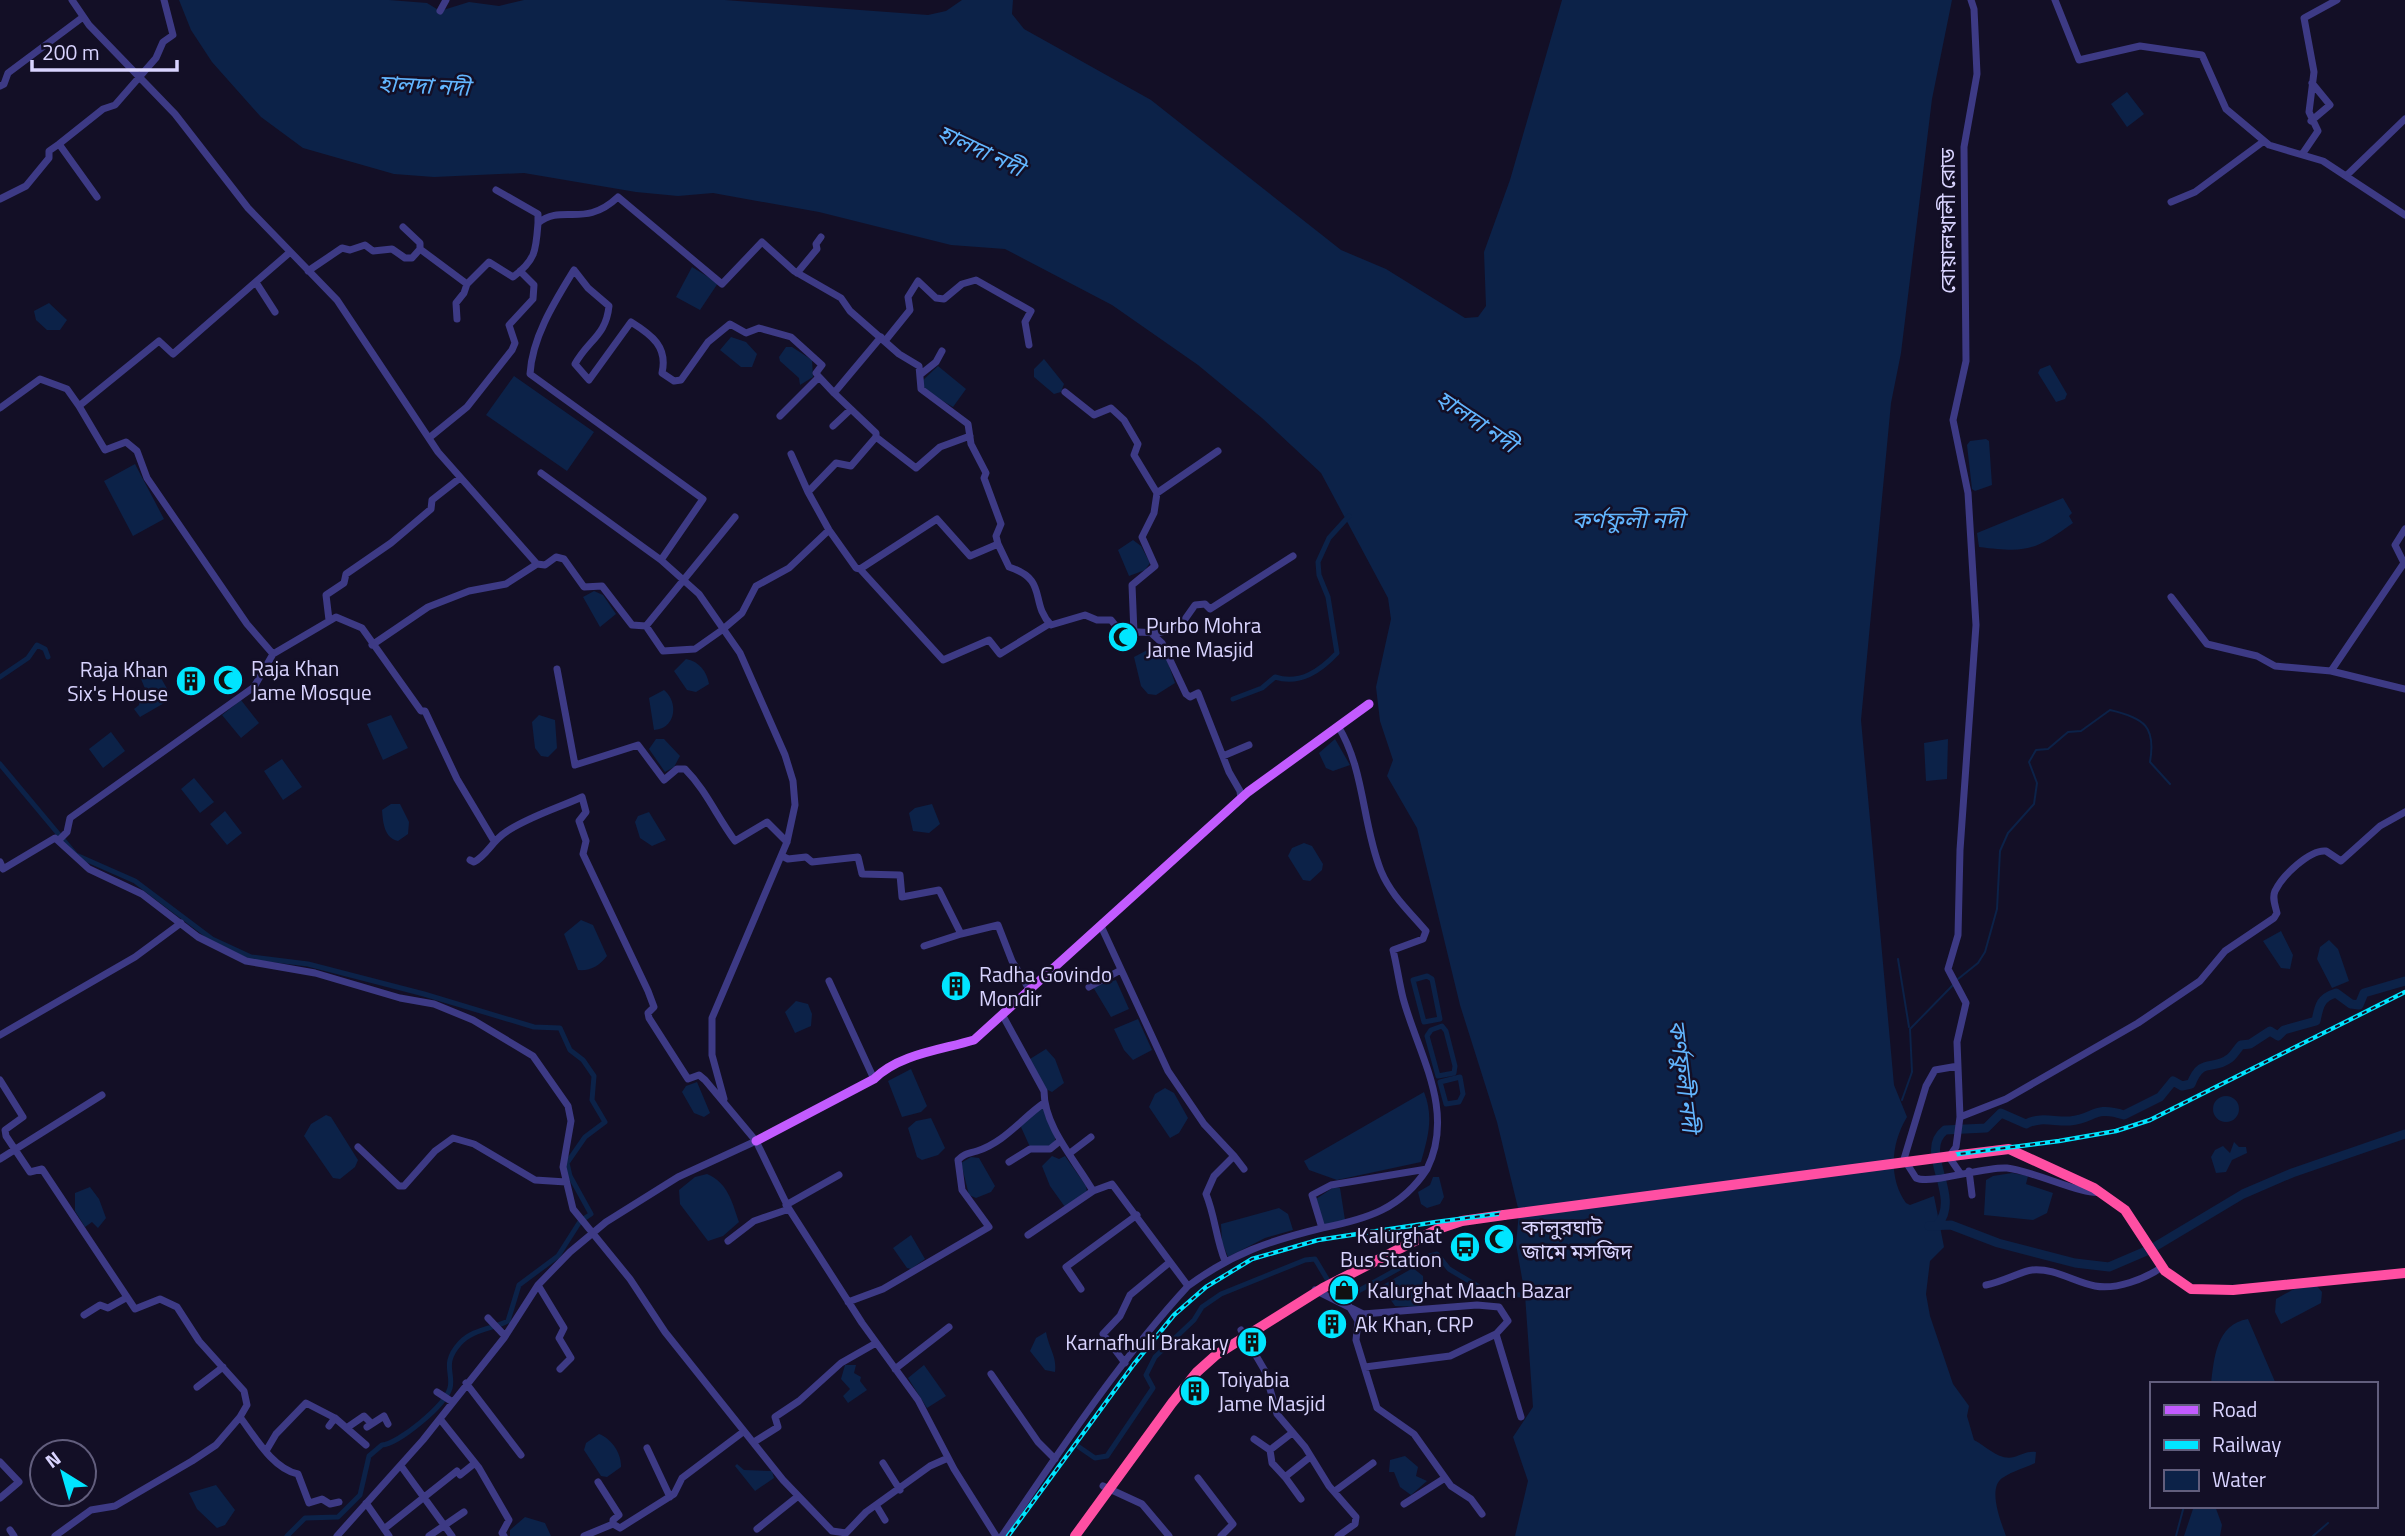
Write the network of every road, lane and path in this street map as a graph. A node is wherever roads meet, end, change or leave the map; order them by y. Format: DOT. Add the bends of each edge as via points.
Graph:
graph roads {
  1 [pos="72,0"];
  2 [pos="164,0"];
  3 [pos="446,0"];
  4 [pos="1971,0"];
  5 [pos="2055,0"];
  6 [pos="2337,0"];
  7 [pos="440,11"];
  8 [pos="83,17"];
  9 [pos="138,76"];
  10 [pos="2312,83"];
  11 [pos="0,86"];
  12 [pos="2405,119"];
  13 [pos="2311,121"];
  14 [pos="2264,141"];
  15 [pos="59,144"];
  16 [pos="2303,153"];
  17 [pos="2346,176"];
  18 [pos="496,190"];
  19 [pos="97,197"];
  20 [pos="0,200"];
  21 [pos="2171,202"];
  22 [pos="2405,215"];
  23 [pos="538,223"];
  24 [pos="403,227"];
  25 [pos="821,236"];
  26 [pos="420,248"];
  27 [pos="289,253"];
  28 [pos="308,271"];
  29 [pos="520,271"];
  30 [pos="797,273"];
  31 [pos="257,284"];
  32 [pos="467,284"];
  33 [pos="275,312"];
  34 [pos="457,318"];
  35 [pos="883,339"];
  36 [pos="1029,345"];
  37 [pos="942,351"];
  38 [pos="921,374"];
  39 [pos="819,377"];
  40 [pos="1065,392"];
  41 [pos="834,393"];
  42 [pos="79,406"];
  43 [pos="0,408"];
  44 [pos="850,410"];
  45 [pos="780,416"];
  46 [pos="833,426"];
  47 [pos="970,436"];
  48 [pos="876,437"];
  49 [pos="429,438"];
  50 [pos="1218,451"];
  51 [pos="791,454"];
  52 [pos="541,473"];
  53 [pos="460,478"];
  54 [pos="808,492"];
  55 [pos="1157,493"];
  56 [pos="735,517"];
  57 [pos="2405,529"];
  58 [pos="829,530"];
  59 [pos="998,544"];
  60 [pos="1293,556"];
  61 [pos="661,559"];
  62 [pos="537,564"];
  63 [pos="860,569"];
  64 [pos="686,579"];
  65 [pos="2171,597"];
  66 [pos="330,620"];
  67 [pos="1049,624"];
  68 [pos="646,626"];
  69 [pos="722,630"];
  70 [pos="1150,632"];
  71 [pos="1134,633"];
  72 [pos="372,645"];
  73 [pos="273,654"];
  74 [pos="557,669"];
  75 [pos="2330,671"];
  76 [pos="2405,689"];
  77 [pos="1368,704"];
  78 [pos="1338,726"];
  79 [pos="1249,745"];
  80 [pos="1223,756"];
  81 [pos="1241,799"];
  82 [pos="2405,813"];
  83 [pos="59,840"];
  84 [pos="494,841"];
  85 [pos="787,842"];
  86 [pos="782,856"];
  87 [pos="470,860"];
  88 [pos="1,866"];
  89 [pos="181,923"];
  90 [pos="1101,926"];
  91 [pos="961,934"];
  92 [pos="924,946"];
  93 [pos="1119,971"];
  94 [pos="829,981"];
  95 [pos="1089,988"];
  96 [pos="1029,989"];
  97 [pos="1003,1016"];
  98 [pos="0,1035"];
  99 [pos="1958,1066"];
  100 [pos="874,1079"];
  101 [pos="0,1080"];
  102 [pos="102,1095"];
  103 [pos="724,1099"];
  104 [pos="1044,1102"];
  105 [pos="1960,1120"];
  106 [pos="1091,1137"];
  107 [pos="756,1141"];
  108 [pos="1060,1141"];
  109 [pos="358,1147"];
  110 [pos="15,1148"];
  111 [pos="1070,1153"];
  112 [pos="1234,1156"];
  113 [pos="0,1158"];
  114 [pos="1009,1162"];
  115 [pos="1244,1169"];
  116 [pos="1427,1169"];
  117 [pos="1965,1172"];
  118 [pos="839,1175"];
  119 [pos="566,1182"];
  120 [pos="1093,1191"];
  121 [pos="2102,1192"];
  122 [pos="1972,1195"];
  123 [pos="788,1207"];
  124 [pos="1137,1215"];
  125 [pos="1322,1228"];
  126 [pos="592,1233"];
  127 [pos="1028,1235"];
  128 [pos="728,1241"];
  129 [pos="1225,1261"];
  130 [pos="1170,1262"];
  131 [pos="2160,1264"];
  132 [pos="2405,1272"];
  133 [pos="538,1285"];
  134 [pos="1986,1285"];
  135 [pos="1188,1286"];
  136 [pos="1322,1288"];
  137 [pos="1081,1289"];
  138 [pos="126,1298"];
  139 [pos="848,1302"];
  140 [pos="1349,1306"];
  141 [pos="84,1315"];
  142 [pos="492,1323"];
  143 [pos="949,1327"];
  144 [pos="1243,1333"];
  145 [pos="1496,1334"];
  146 [pos="506,1336"];
  147 [pos="876,1343"];
  148 [pos="1125,1363"];
  149 [pos="223,1367"];
  150 [pos="1365,1367"];
  151 [pos="559,1369"];
  152 [pos="895,1369"];
  153 [pos="990,1374"];
  154 [pos="466,1383"];
  155 [pos="197,1387"];
  156 [pos="1521,1417"];
  157 [pos="240,1418"];
  158 [pos="335,1418"];
  159 [pos="440,1419"];
  160 [pos="388,1424"];
  161 [pos="329,1426"];
  162 [pos="348,1427"];
  163 [pos="743,1432"];
  164 [pos="1292,1433"];
  165 [pos="1254,1439"];
  166 [pos="754,1442"];
  167 [pos="366,1445"];
  168 [pos="647,1448"];
  169 [pos="1270,1450"];
  170 [pos="266,1451"];
  171 [pos="521,1455"];
  172 [pos="1310,1457"];
  173 [pos="948,1458"];
  174 [pos="1055,1459"];
  175 [pos="0,1462"];
  176 [pos="883,1463"];
  177 [pos="1373,1463"];
  178 [pos="475,1464"];
  179 [pos="401,1466"];
  180 [pos="1284,1477"];
  181 [pos="1198,1478"];
  182 [pos="1445,1478"];
  183 [pos="598,1482"];
  184 [pos="1105,1488"];
  185 [pos="900,1490"];
  186 [pos="1335,1492"];
  187 [pos="424,1497"];
  188 [pos="670,1497"];
  189 [pos="797,1497"];
  190 [pos="0,1498"];
  191 [pos="1301,1499"];
  192 [pos="339,1502"];
  193 [pos="366,1503"];
  194 [pos="1404,1504"];
  195 [pos="876,1505"];
  196 [pos="464,1512"];
  197 [pos="1482,1514"];
  198 [pos="885,1520"];
  199 [pos="613,1524"];
  200 [pos="444,1525"];
  201 [pos="757,1529"];
  202 [pos="387,1533"];
  203 [pos="842,1535"];
  204 [pos="55,1536"];
  205 [pos="337,1536"];
  206 [pos="429,1536"];
  207 [pos="452,1536"];
  208 [pos="504,1536"];
  209 [pos="583,1536"];
  210 [pos="996,1536"];
  211 [pos="1002,1536"];
  212 [pos="1067,1536"];
  213 [pos="1075,1536"];
  214 [pos="1169,1536"];
  215 [pos="1221,1536"];
  216 [pos="1339,1536"];
  1 -- 8 [label="street"];
  2 -- 9 [label="street" via="173,35"];
  3 -- 7 [label="street"];
  4 -- 99 [label="street, বোয়ালখালী রোড" via="1977,74 1964,147 1966,361 1953,427 1968,494 1976,625 1958,935 1948,962 1950,978 1966,1003 1958,1035"];
  5 -- 14 [label="street" via="2079,60 2140,46 2202,55 2226,109"];
  6 -- 10 [label="street" via="2304,18"];
  8 -- 9 [label="street"];
  8 -- 11 [label="street" via="8,73"];
  9 -- 15 [label="street" via="114,104"];
  9 -- 27 [label="street"];
  10 -- 13 [label="street"];
  10 -- 13 [label="street" via="2330,105"];
  12 -- 17 [label="street"];
  13 -- 16 [label="street" via="2318,131"];
  14 -- 16 [label="street"];
  14 -- 21 [label="street" via="2195,192"];
  15 -- 19 [label="street"];
  15 -- 20 [label="street" via="49,151 49,158 26,186"];
  16 -- 17 [label="street"];
  17 -- 22 [label="street"];
  18 -- 23 [label="street" via="538,214"];
  23 -- 29 [label="street" via="536,253"];
  23 -- 30 [label="street" via="549,215 602,211 618,197 722,284 762,242"];
  24 -- 26 [label="street"];
  25 -- 30 [label="street" via="817,249"];
  26 -- 28 [label="street" via="412,258 405,258 392,249 342,248"];
  26 -- 32 [label="street"];
  27 -- 28 [label="street"];
  27 -- 31 [label="street"];
  28 -- 49 [label="street" via="337,300"];
  29 -- 32 [label="street" via="508,276 489,262"];
  29 -- 49 [label="street" via="534,285 533,299 509,325 515,343 512,350 467,407"];
  30 -- 35 [label="street" via="841,298"];
  31 -- 33 [label="street"];
  31 -- 42 [label="street" via="173,354 159,341"];
  32 -- 34 [label="street" via="456,303"];
  35 -- 36 [label="street" via="911,310 908,297 918,281 936,298 944,299 962,284 979,281 1031,311 1025,332"];
  35 -- 38 [label="street" via="919,366"];
  35 -- 41 [label="street"];
  37 -- 38 [label="street"];
  38 -- 47 [label="street" via="921,389 968,424"];
  39 -- 41 [label="street"];
  39 -- 45 [label="street"];
  39 -- 61 [label="street" via="816,373 822,365 798,341 759,328 746,333 730,324 708,342 681,380 674,381 662,373 665,358 657,341 631,322 589,380 575,364 605,328 609,306 574,270 531,354 530,374 704,499"];
  40 -- 55 [label="street" via="1094,415 1111,408 1124,419 1139,444 1134,455"];
  41 -- 44 [label="street"];
  42 -- 43 [label="street" via="68,389 40,379"];
  42 -- 73 [label="street" via="104,450 126,442 136,451 147,478 247,624"];
  44 -- 46 [label="street"];
  44 -- 48 [label="street"];
  47 -- 48 [label="street" via="940,447 917,468"];
  47 -- 59 [label="street" via="1002,524 996,536"];
  48 -- 54 [label="street" via="851,466 836,463"];
  49 -- 53 [label="street"];
  50 -- 55 [label="street"];
  51 -- 54 [label="street"];
  52 -- 61 [label="street"];
  53 -- 62 [label="street"];
  53 -- 66 [label="street" via="432,500 431,509 346,574 344,583 326,595"];
  54 -- 58 [label="street"];
  55 -- 71 [label="street" via="1154,513 1142,537 1155,566 1132,586"];
  56 -- 64 [label="street"];
  57 -- 75 [label="street" via="2395,545 2404,564"];
  58 -- 63 [label="street"];
  58 -- 69 [label="street" via="789,568 756,586 741,612"];
  59 -- 63 [label="street" via="970,556 940,520 934,519"];
  59 -- 67 [label="street" via="1009,567 1031,577"];
  60 -- 70 [label="street" via="1217,606 1210,609 1195,604 1176,627"];
  61 -- 64 [label="street"];
  62 -- 68 [label="street" via="564,559 584,587 602,586 632,625"];
  62 -- 72 [label="street" via="506,584 469,591 428,607"];
  63 -- 67 [label="street" via="943,660 989,640 1000,654"];
  64 -- 68 [label="street"];
  64 -- 69 [label="street"];
  65 -- 75 [label="street" via="2207,644 2257,656 2275,666"];
  66 -- 72 [label="street" via="337,617 353,622"];
  66 -- 73 [label="street"];
  67 -- 71 [label="street" via="1085,615 1108,619 1120,631"];
  68 -- 69 [label="street" via="659,647 668,652 695,649"];
  69 -- 85 [label="street" via="740,653 793,781 795,805"];
  70 -- 71 [label="street"];
  70 -- 80 [label="street" via="1162,643 1186,694 1198,693"];
  72 -- 84 [label="street" via="425,711 457,779"];
  73 -- 83 [label="street" via="254,687 70,818 67,832"];
  74 -- 85 [label="street" via="575,765 638,745 664,780 677,769 685,769 703,788 735,841 767,822"];
  75 -- 76 [label="street"];
  77 -- 78 [label="main road"];
  78 -- 81 [label="main road"];
  78 -- 116 [label="street" via="1355,765 1382,873 1396,900 1426,931 1423,939 1393,950 1439,1110"];
  79 -- 80 [label="street"];
  80 -- 81 [label="street"];
  81 -- 90 [label="main road"];
  82 -- 105 [label="street" via="2396,814 2341,861 2326,851 2312,853 2278,886 2274,918 2225,951 2204,977 2152,1014 2006,1099"];
  83 -- 88 [label="street"];
  83 -- 89 [label="street" via="89,869 135,891"];
  84 -- 87 [label="street" via="488,854"];
  84 -- 103 [label="street" via="582,797 586,812 579,821 586,841 583,854 648,991 654,1007 649,1018 688,1079 699,1075"];
  85 -- 86 [label="street"];
  86 -- 91 [label="street" via="806,857 812,862 858,857 862,874 900,875 902,897 939,890"];
  86 -- 103 [label="street" via="712,1018 712,1055"];
  89 -- 98 [label="street" via="135,957"];
  89 -- 119 [label="street" via="198,937 246,961 315,973 434,1004 473,1020 533,1056 568,1106"];
  90 -- 93 [label="street"];
  90 -- 96 [label="main road"];
  91 -- 92 [label="street"];
  91 -- 96 [label="street" via="998,925 1013,964"];
  93 -- 95 [label="street"];
  93 -- 112 [label="street" via="1173,1079 1203,1124"];
  94 -- 100 [label="street"];
  96 -- 97 [label="main road"];
  97 -- 100 [label="main road" via="974,1040 914,1055"];
  97 -- 104 [label="street" via="1044,1091"];
  99 -- 105 [label="street"];
  99 -- 117 [label="street" via="1932,1074 1904,1159 1916,1178"];
  100 -- 107 [label="main road"];
  101 -- 110 [label="street" via="23,1116 5,1130"];
  102 -- 110 [label="street"];
  103 -- 107 [label="street"];
  104 -- 108 [label="street"];
  104 -- 139 [label="street" via="1018,1128 958,1160 962,1190 989,1227 883,1289"];
  105 -- 117 [label="street" via="1949,1158"];
  106 -- 111 [label="street"];
  107 -- 123 [label="street"];
  107 -- 126 [label="street" via="678,1177"];
  108 -- 111 [label="street"];
  108 -- 114 [label="street" via="1049,1149 1030,1149"];
  109 -- 119 [label="street" via="399,1186 453,1138 474,1144 535,1180"];
  110 -- 113 [label="street"];
  110 -- 138 [label="street" via="30,1172 43,1169"];
  111 -- 120 [label="street"];
  112 -- 115 [label="street"];
  112 -- 129 [label="street" via="1214,1176 1206,1194"];
  116 -- 125 [label="street" via="1413,1191 1388,1208"];
  116 -- 125 [label="street" via="1331,1185 1312,1195"];
  117 -- 121 [label="street" via="2019,1169 2091,1194"];
  117 -- 122 [label="street"];
  118 -- 123 [label="street"];
  119 -- 126 [label="street" via="569,1203"];
  120 -- 124 [label="street" via="1112,1184"];
  120 -- 127 [label="street"];
  121 -- 131 [label="highway" via="2130,1214"];
  121 -- 136 [label="highway, bridge" via="2009,1149 1952,1156 1504,1215 1438,1228"];
  123 -- 128 [label="street" via="754,1222"];
  123 -- 139 [label="street"];
  124 -- 130 [label="street"];
  124 -- 137 [label="street" via="1066,1267"];
  125 -- 129 [label="street" via="1271,1240"];
  126 -- 133 [label="street"];
  126 -- 163 [label="street"];
  129 -- 135 [label="street"];
  130 -- 135 [label="street"];
  130 -- 148 [label="street" via="1130,1295 1120,1316 1103,1334"];
  131 -- 132 [label="highway" via="2185,1286 2209,1291"];
  131 -- 134 [label="street" via="2147,1277 2104,1287 2034,1270"];
  133 -- 146 [label="street"];
  133 -- 151 [label="street" via="564,1328 559,1338 571,1358"];
  135 -- 148 [label="street"];
  136 -- 140 [label="street"];
  136 -- 144 [label="highway"];
  138 -- 141 [label="street"];
  138 -- 149 [label="street" via="138,1310 160,1299 177,1307 198,1341"];
  139 -- 147 [label="street"];
  140 -- 145 [label="street" via="1363,1314 1499,1307 1508,1321"];
  140 -- 150 [label="street" via="1358,1321 1356,1340"];
  142 -- 146 [label="street"];
  143 -- 152 [label="street"];
  144 -- 164 [label="street" via="1265,1371 1271,1402"];
  144 -- 184 [label="highway" via="1197,1372"];
  145 -- 150 [label="street" via="1450,1356"];
  145 -- 156 [label="street"];
  146 -- 154 [label="street"];
  147 -- 152 [label="street"];
  147 -- 166 [label="street" via="814,1384 775,1417 778,1427"];
  148 -- 174 [label="street"];
  149 -- 155 [label="street"];
  149 -- 157 [label="street" via="247,1397"];
  150 -- 182 [label="street" via="1377,1408 1414,1434"];
  152 -- 173 [label="street" via="918,1400"];
  153 -- 174 [label="street"];
  154 -- 159 [label="street" via="445,1397"];
  154 -- 171 [label="street"];
  157 -- 170 [label="street"];
  157 -- 204 [label="street" via="216,1445 192,1461 115,1506 91,1510"];
  158 -- 161 [label="street"];
  158 -- 162 [label="street"];
  158 -- 170 [label="street" via="306,1404"];
  159 -- 178 [label="street"];
  159 -- 179 [label="street"];
  160 -- 162 [label="street" via="384,1416 369,1425 364,1416"];
  162 -- 167 [label="street"];
  163 -- 166 [label="street"];
  163 -- 188 [label="street" via="682,1478"];
  164 -- 169 [label="street"];
  164 -- 172 [label="street"];
  165 -- 169 [label="street"];
  166 -- 189 [label="street"];
  168 -- 188 [label="street"];
  169 -- 180 [label="street" via="1272,1463"];
  170 -- 192 [label="street" via="286,1471 298,1474 309,1503 322,1499 330,1504"];
  172 -- 180 [label="street"];
  172 -- 186 [label="street"];
  173 -- 185 [label="street"];
  173 -- 210 [label="street"];
  174 -- 211 [label="street"];
  175 -- 190 [label="street" via="19,1482"];
  176 -- 185 [label="street"];
  177 -- 186 [label="street"];
  178 -- 187 [label="street" via="460,1475 457,1471"];
  178 -- 208 [label="street" via="509,1520"];
  179 -- 187 [label="street"];
  179 -- 193 [label="street"];
  180 -- 191 [label="street"];
  181 -- 215 [label="street" via="1232,1522"];
  182 -- 194 [label="street"];
  182 -- 197 [label="street"];
  183 -- 199 [label="street" via="619,1515"];
  184 -- 212 [label="highway"];
  184 -- 213 [label="highway"];
  184 -- 214 [label="street" via="1142,1504"];
  185 -- 195 [label="street"];
  186 -- 216 [label="street" via="1357,1521"];
  187 -- 200 [label="street"];
  187 -- 202 [label="street"];
  188 -- 199 [label="street" via="620,1528"];
  189 -- 201 [label="street"];
  189 -- 203 [label="street"];
  193 -- 202 [label="street"];
  193 -- 205 [label="street"];
  195 -- 198 [label="street"];
  195 -- 203 [label="street"];
  196 -- 200 [label="street"];
  199 -- 209 [label="street"];
  200 -- 206 [label="street"];
  200 -- 207 [label="street"];
}
